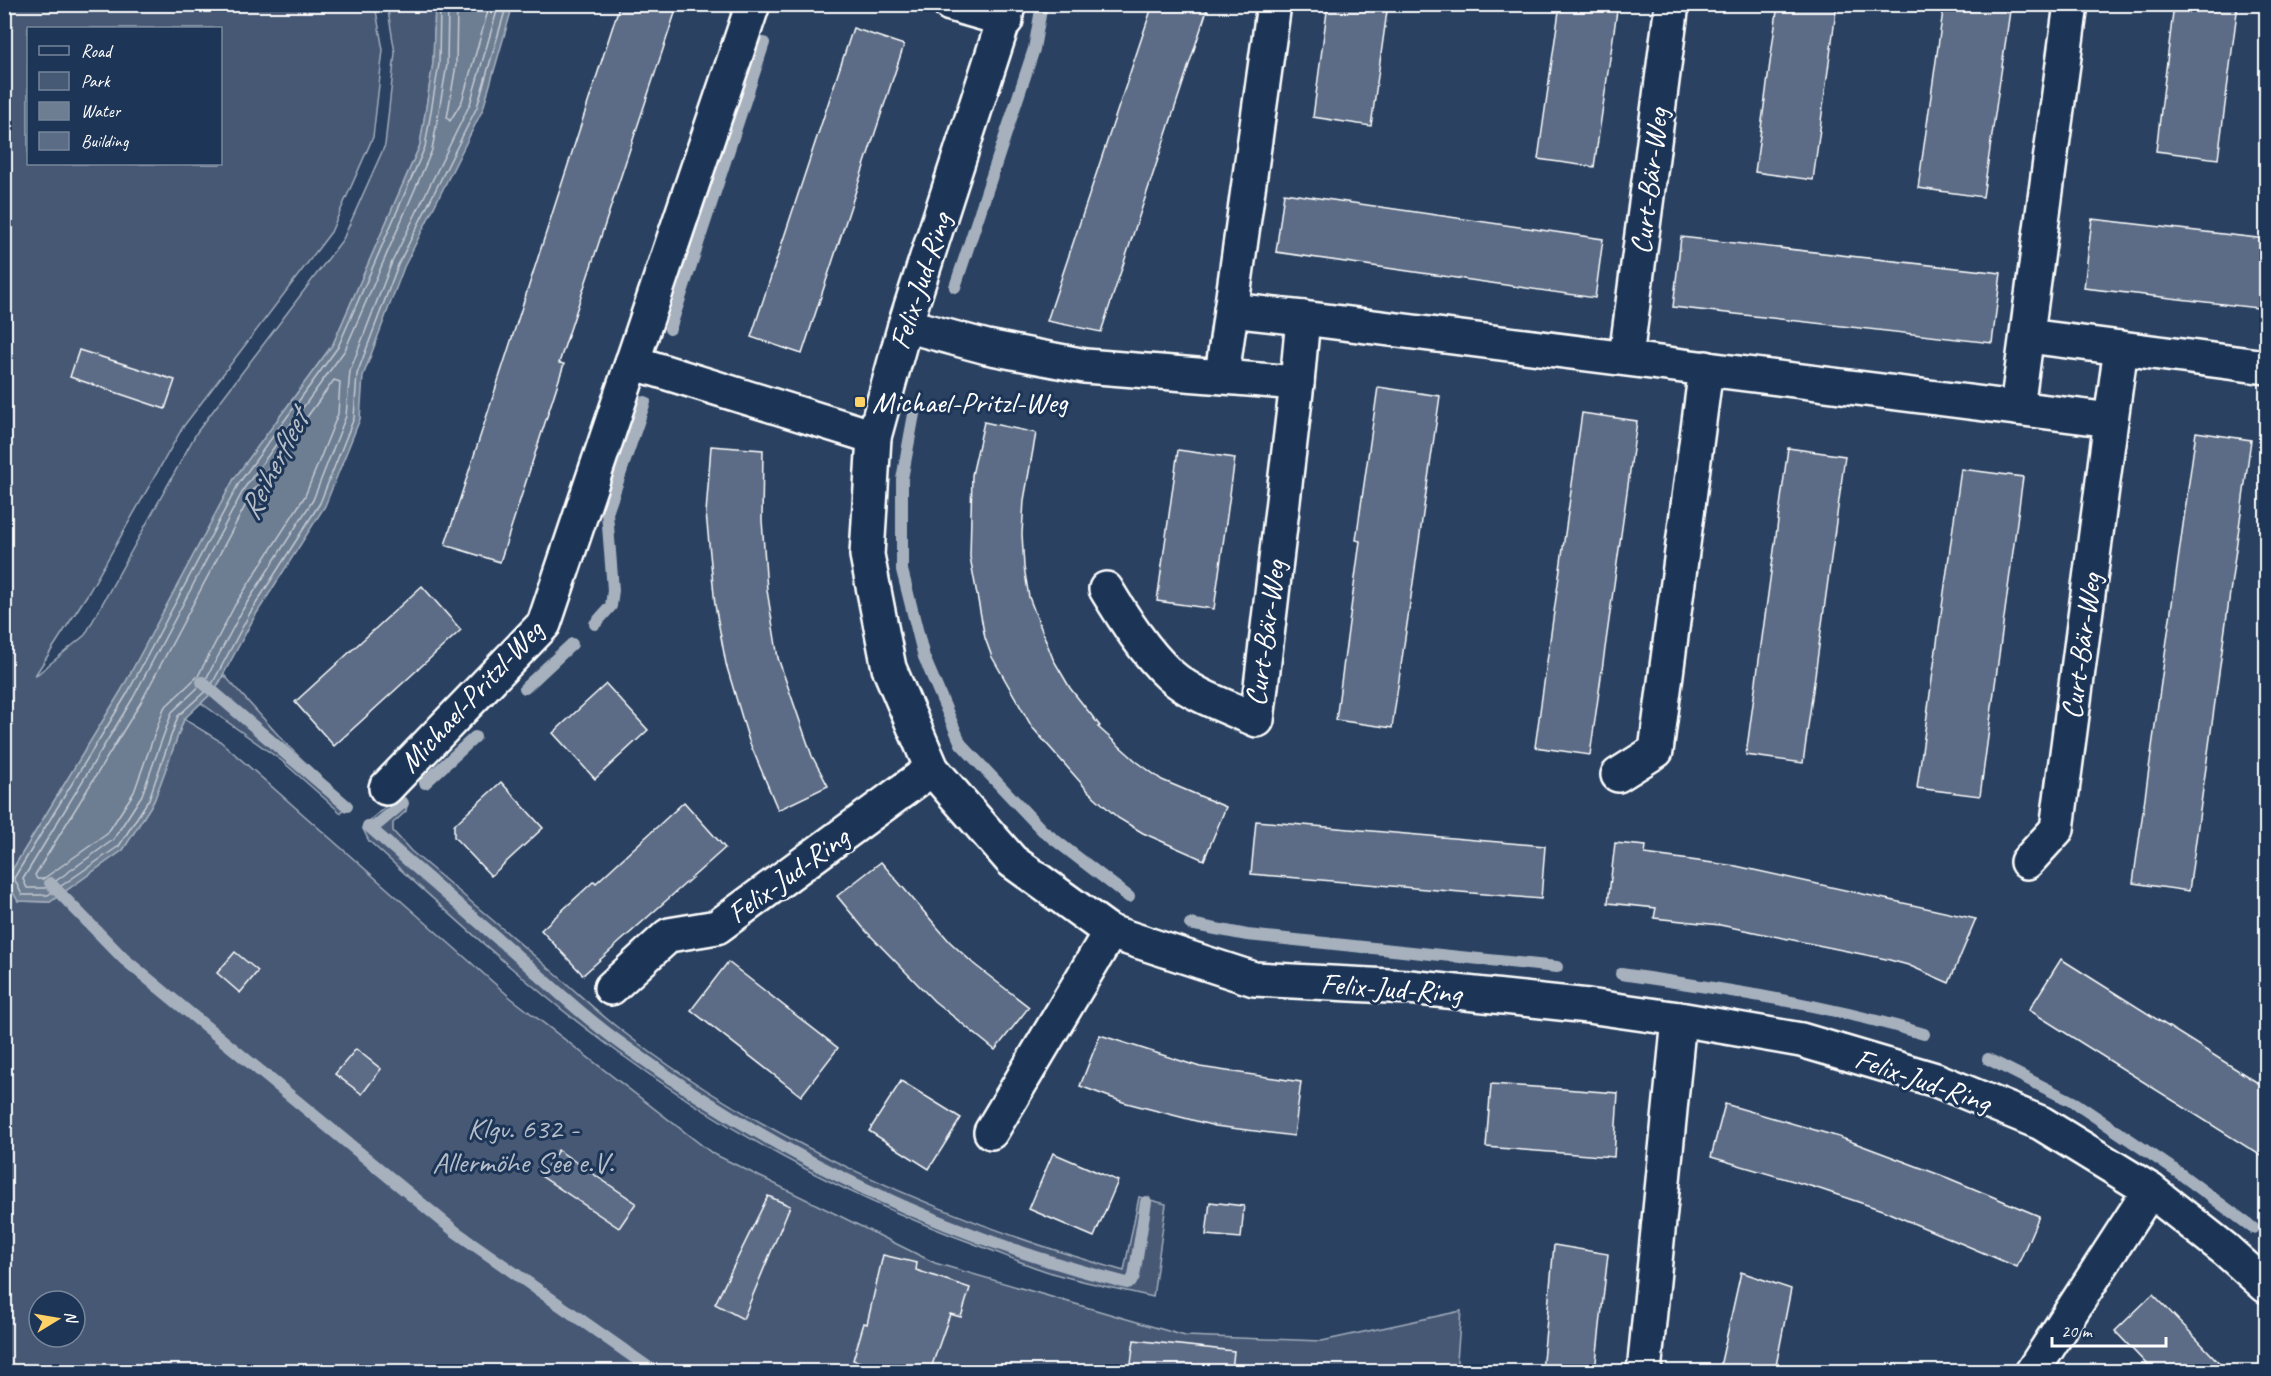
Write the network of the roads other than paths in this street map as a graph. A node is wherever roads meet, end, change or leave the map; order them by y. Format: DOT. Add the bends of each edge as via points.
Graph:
graph roads {
  1 [pos="753,4"];
  2 [pos="950,4"];
  3 [pos="1274,4"];
  4 [pos="1672,4"];
  5 [pos="2071,4"];
  6 [pos="1007,12"];
  7 [pos="1231,310"];
  8 [pos="1303,318"];
  9 [pos="905,325"];
  10 [pos="2028,336"];
  11 [pos="2121,348"];
  12 [pos="1626,357"];
  13 [pos="632,362"];
  14 [pos="2266,367"];
  15 [pos="1706,368"];
  16 [pos="1222,375"];
  17 [pos="1297,383"];
  18 [pos="2017,408"];
  19 [pos="2111,420"];
  20 [pos="873,436"];
  21 [pos="1106,589"];
  22 [pos="932,769"];
  23 [pos="1618,775"];
  24 [pos="386,788"];
  25 [pos="2027,862"];
  26 [pos="1110,932"];
  27 [pos="611,988"];
  28 [pos="1679,1020"];
  29 [pos="991,1132"];
  30 [pos="2150,1190"];
  31 [pos="2266,1286"];
  32 [pos="1644,1371"];
  33 [pos="2032,1371"];
  1 -- 13 [label="street, Michael-Pritzl-Weg"];
  2 -- 6 [label="street"];
  3 -- 7 [label="street"];
  4 -- 12 [label="street, Curt-Bär-Weg"];
  5 -- 10 [label="street"];
  6 -- 9 [label="street, Felix-Jud-Ring"];
  7 -- 8 [label="street"];
  7 -- 16 [label="street"];
  8 -- 12 [label="street"];
  8 -- 17 [label="street, Curt-Bär-Weg"];
  9 -- 16 [label="street" via="987,347 1085,366"];
  9 -- 20 [label="street, Felix-Jud-Ring"];
  10 -- 11 [label="street"];
  10 -- 18 [label="street"];
  11 -- 14 [label="street"];
  11 -- 19 [label="street, Curt-Bär-Weg"];
  12 -- 15 [label="street"];
  13 -- 20 [label="street"];
  13 -- 24 [label="street, Michael-Pritzl-Weg" via="544,624"];
  15 -- 18 [label="street"];
  15 -- 23 [label="street" via="1656,752"];
  16 -- 17 [label="street"];
  17 -- 21 [label="street, Curt-Bär-Weg" via="1257,720 1206,698 1171,675 1123,618"];
  18 -- 19 [label="street"];
  19 -- 25 [label="street, Curt-Bär-Weg" via="2057,829"];
  20 -- 22 [label="street, Felix-Jud-Ring" via="867,555 889,668"];
  22 -- 26 [label="street, Felix-Jud-Ring" via="1012,861"];
  22 -- 27 [label="street, Felix-Jud-Ring" via="717,927 669,935"];
  26 -- 28 [label="street, Felix-Jud-Ring" via="1254,979 1409,987"];
  26 -- 29 [label="street"];
  28 -- 30 [label="street, Felix-Jud-Ring" via="1801,1040 1936,1080 2041,1123"];
  28 -- 32 [label="street"];
  30 -- 31 [label="street, Felix-Jud-Ring"];
  30 -- 33 [label="street"];
}
